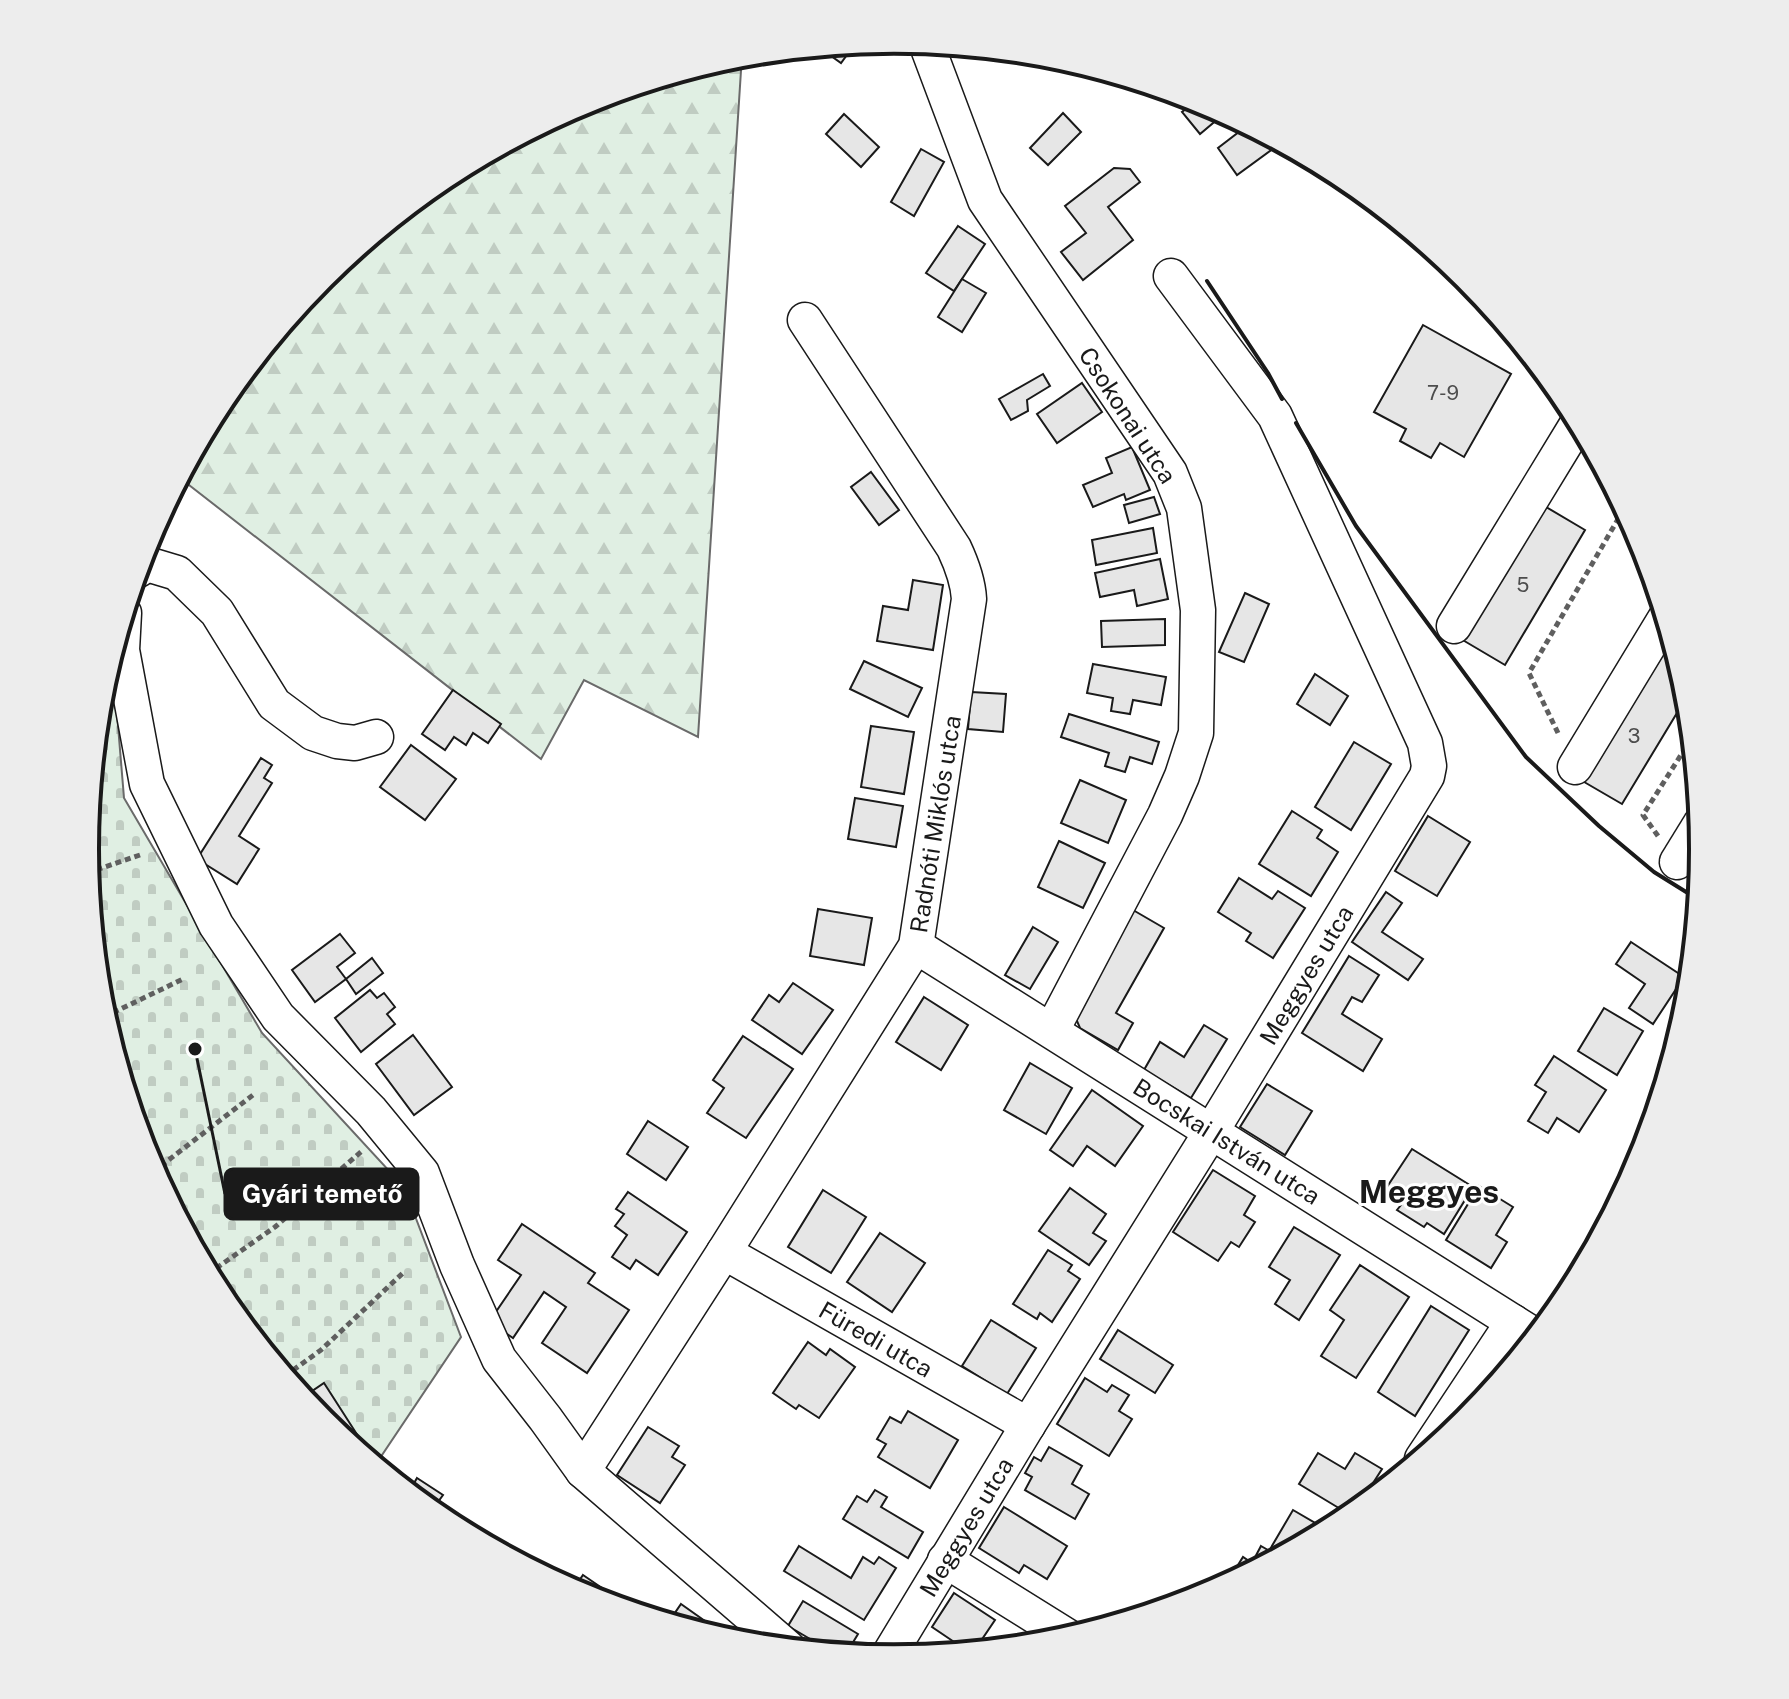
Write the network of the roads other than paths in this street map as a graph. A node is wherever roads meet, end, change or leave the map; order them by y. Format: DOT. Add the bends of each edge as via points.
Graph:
graph roads {
  1 [pos="931,55"];
  2 [pos="1171,276"];
  3 [pos="805,320"];
  4 [pos="1572,433"];
  5 [pos="152,566"];
  6 [pos="1454,626"];
  7 [pos="1659,629"];
  8 [pos="123,656"];
  9 [pos="376,737"];
  10 [pos="1575,767"];
  11 [pos="1690,841"];
  12 [pos="1677,862"];
  13 [pos="916,946"];
  14 [pos="1052,1030"];
  15 [pos="1211,1132"];
  16 [pos="724,1252"];
  17 [pos="1525,1329"];
  18 [pos="1471,1398"];
  19 [pos="1028,1425"];
  20 [pos="583,1471"];
  21 [pos="945,1560"];
  22 [pos="1055,1629"];
  23 [pos="773,1635"];
  24 [pos="895,1645"];
  1 -- 14 [label="street, Csokonai utca" via="985,200 1170,473 1184,508 1198,610 1196,733 1182,776"];
  2 -- 15 [label="street, Meggyes utca" via="1275,416 1425,743 1429,766"];
  3 -- 13 [label="street, Radnóti Miklós utca" via="954,548 968,589"];
  4 -- 6 [label="street"];
  5 -- 9 [label="street" via="177,573 217,612 274,704 313,733 337,741"];
  7 -- 10 [label="street"];
  8 -- 20 [label="street" via="147,784 216,925 278,1017 371,1111 422,1173 499,1359"];
  11 -- 12 [label="street"];
  13 -- 14 [label="street, Bocskai István utca"];
  13 -- 16 [label="street, Radnóti Miklós utca"];
  14 -- 15 [label="street, Bocskai István utca"];
  15 -- 17 [label="street, Bocskai István utca"];
  15 -- 19 [label="street, Meggyes utca"];
  16 -- 19 [label="street, Füredi utca"];
  16 -- 20 [label="street, Radnóti Miklós utca"];
  17 -- 18 [label="street"];
  19 -- 21 [label="street, Meggyes utca"];
  20 -- 23 [label="street"];
  21 -- 22 [label="street"];
  21 -- 24 [label="street, Meggyes utca"];
}
